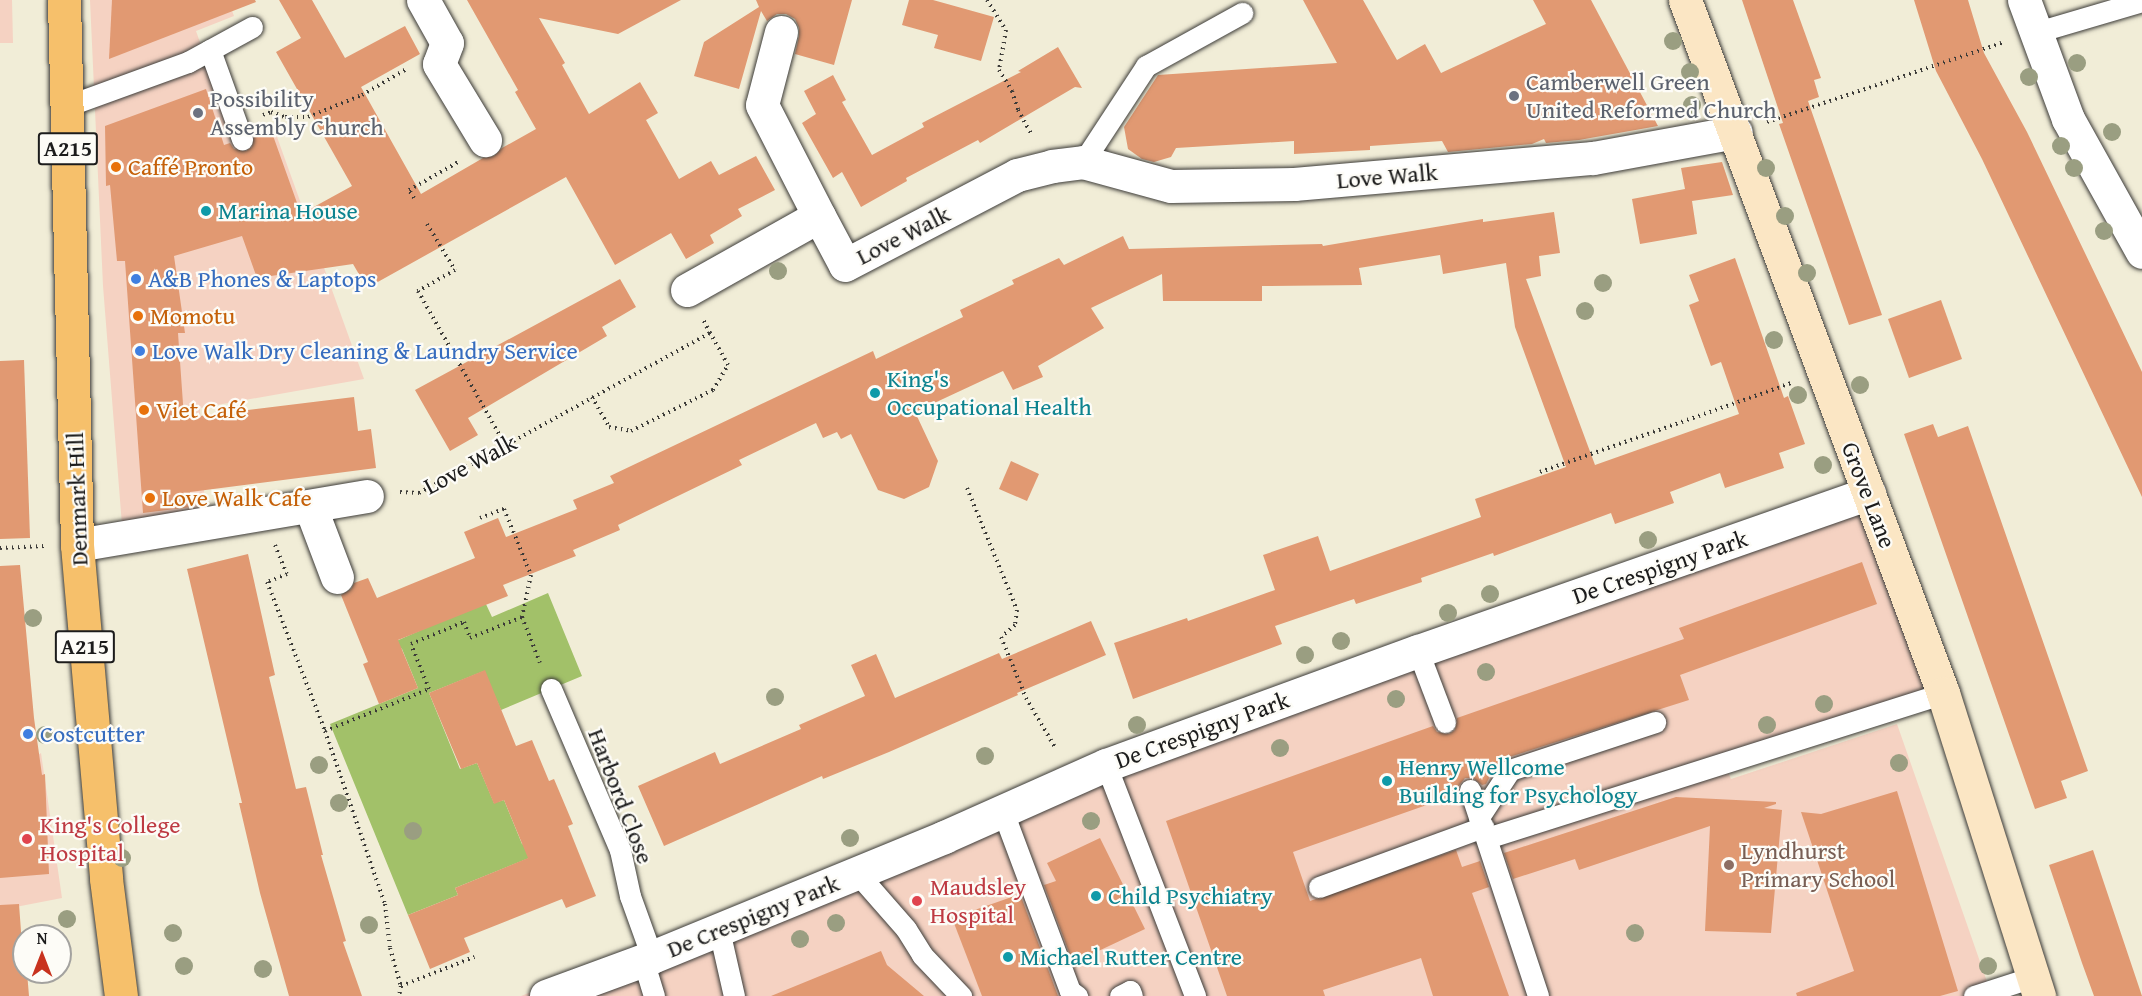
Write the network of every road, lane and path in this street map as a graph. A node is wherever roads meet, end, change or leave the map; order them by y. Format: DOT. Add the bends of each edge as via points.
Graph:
graph roads {
  1 [pos="64,0"];
  2 [pos="423,0"];
  3 [pos="987,0"];
  4 [pos="1685,0"];
  5 [pos="2024,0"];
  6 [pos="2142,1"];
  7 [pos="1242,14"];
  8 [pos="252,27"];
  9 [pos="781,32"];
  10 [pos="2037,32"];
  11 [pos="210,50"];
  12 [pos="439,64"];
  13 [pos="67,106"];
  14 [pos="239,132"];
  15 [pos="1736,132"];
  16 [pos="485,140"];
  17 [pos="1067,164"];
  18 [pos="414,198"];
  19 [pos="819,216"];
  20 [pos="427,224"];
  21 [pos="2142,252"];
  22 [pos="687,290"];
  23 [pos="710,333"];
  24 [pos="1822,372"];
  25 [pos="592,398"];
  26 [pos="505,445"];
  27 [pos="1540,472"];
  28 [pos="967,488"];
  29 [pos="1869,493"];
  30 [pos="367,496"];
  31 [pos="310,506"];
  32 [pos="263,513"];
  33 [pos="480,518"];
  34 [pos="76,545"];
  35 [pos="0,548"];
  36 [pos="337,577"];
  37 [pos="522,617"];
  38 [pos="1418,651"];
  39 [pos="551,689"];
  40 [pos="1943,693"];
  41 [pos="1445,722"];
  42 [pos="1655,722"];
  43 [pos="326,731"];
  44 [pos="1106,765"];
  45 [pos="1074,779"];
  46 [pos="1470,790"];
  47 [pos="1003,813"];
  48 [pos="1483,827"];
  49 [pos="857,873"];
  50 [pos="1319,887"];
  51 [pos="719,930"];
  52 [pos="474,957"];
  53 [pos="647,959"];
  54 [pos="401,986"];
  55 [pos="2036,986"];
  56 [pos="121,996"];
  57 [pos="399,996"];
  58 [pos="546,996"];
  59 [pos="654,996"];
  60 [pos="734,996"];
  61 [pos="961,996"];
  62 [pos="1077,996"];
  63 [pos="1120,996"];
  64 [pos="1132,996"];
  65 [pos="1195,996"];
  66 [pos="1538,996"];
  67 [pos="1974,996"];
  1 -- 13 [label="main road, Denmark Hill / A215"];
  2 -- 12 [label="street" via="447,43"];
  3 -- 17 [label="path" via="1006,30 999,70 1018,110"];
  4 -- 15 [label="street, Grove Lane"];
  5 -- 10 [label="street"];
  6 -- 10 [label="lane"];
  7 -- 17 [label="lane" via="1146,66"];
  8 -- 11 [label="lane"];
  9 -- 19 [label="street" via="762,105"];
  10 -- 15 [label="path"];
  10 -- 21 [label="street" via="2068,119"];
  11 -- 13 [label="lane" via="188,62"];
  11 -- 14 [label="lane"];
  12 -- 14 [label="path" via="417,63 362,95 308,117 285,117 271,112"];
  12 -- 16 [label="street"];
  13 -- 34 [label="main road, Denmark Hill / A215"];
  15 -- 17 [label="street, Love Walk" via="1593,158 1294,184 1171,186"];
  15 -- 24 [label="street, Grove Lane"];
  16 -- 18 [label="path" via="488,146 409,190"];
  17 -- 19 [label="street, Love Walk" via="1017,175 845,265"];
  19 -- 22 [label="street"];
  20 -- 26 [label="path" via="455,270 418,291"];
  22 -- 23 [label="path"];
  23 -- 25 [label="path, Love Walk"];
  23 -- 25 [label="path" via="728,365 713,390 631,431 609,427"];
  24 -- 27 [label="path"];
  24 -- 29 [label="street, Grove Lane"];
  25 -- 26 [label="path, Love Walk"];
  26 -- 30 [label="path, Love Walk" via="419,493"];
  28 -- 45 [label="path" via="1017,610 1016,625 1001,637 1026,698"];
  29 -- 38 [label="street, De Crespigny Park"];
  29 -- 40 [label="street, Grove Lane"];
  30 -- 31 [label="street"];
  31 -- 32 [label="street"];
  31 -- 36 [label="street"];
  32 -- 34 [label="street"];
  32 -- 43 [label="path" via="287,574 267,582"];
  33 -- 37 [label="path" via="504,509 531,575"];
  34 -- 35 [label="path"];
  34 -- 56 [label="main road, Denmark Hill / A215" via="106,879"];
  37 -- 39 [label="path"];
  37 -- 43 [label="path" via="470,638 464,622 411,644 429,689"];
  38 -- 41 [label="lane"];
  38 -- 44 [label="street, De Crespigny Park"];
  39 -- 53 [label="lane, Harbord Close" via="620,850"];
  40 -- 48 [label="lane"];
  40 -- 55 [label="street, Grove Lane"];
  42 -- 48 [label="lane" via="1510,770"];
  43 -- 54 [label="path" via="385,904 390,948"];
  44 -- 45 [label="street, De Crespigny Park"];
  44 -- 65 [label="lane"];
  45 -- 47 [label="street, De Crespigny Park"];
  46 -- 48 [label="lane"];
  47 -- 49 [label="street, De Crespigny Park"];
  47 -- 62 [label="lane" via="1070,991"];
  48 -- 50 [label="lane"];
  48 -- 66 [label="lane"];
  49 -- 51 [label="street, De Crespigny Park"];
  49 -- 61 [label="lane" via="906,929 922,955"];
  51 -- 53 [label="street, De Crespigny Park"];
  51 -- 60 [label="lane"];
  52 -- 54 [label="path"];
  53 -- 58 [label="street, De Crespigny Park"];
  53 -- 59 [label="lane, Harbord Close"];
  54 -- 57 [label="path"];
  55 -- 67 [label="lane"];
  63 -- 64 [label="lane" via="1130,991"];
}
